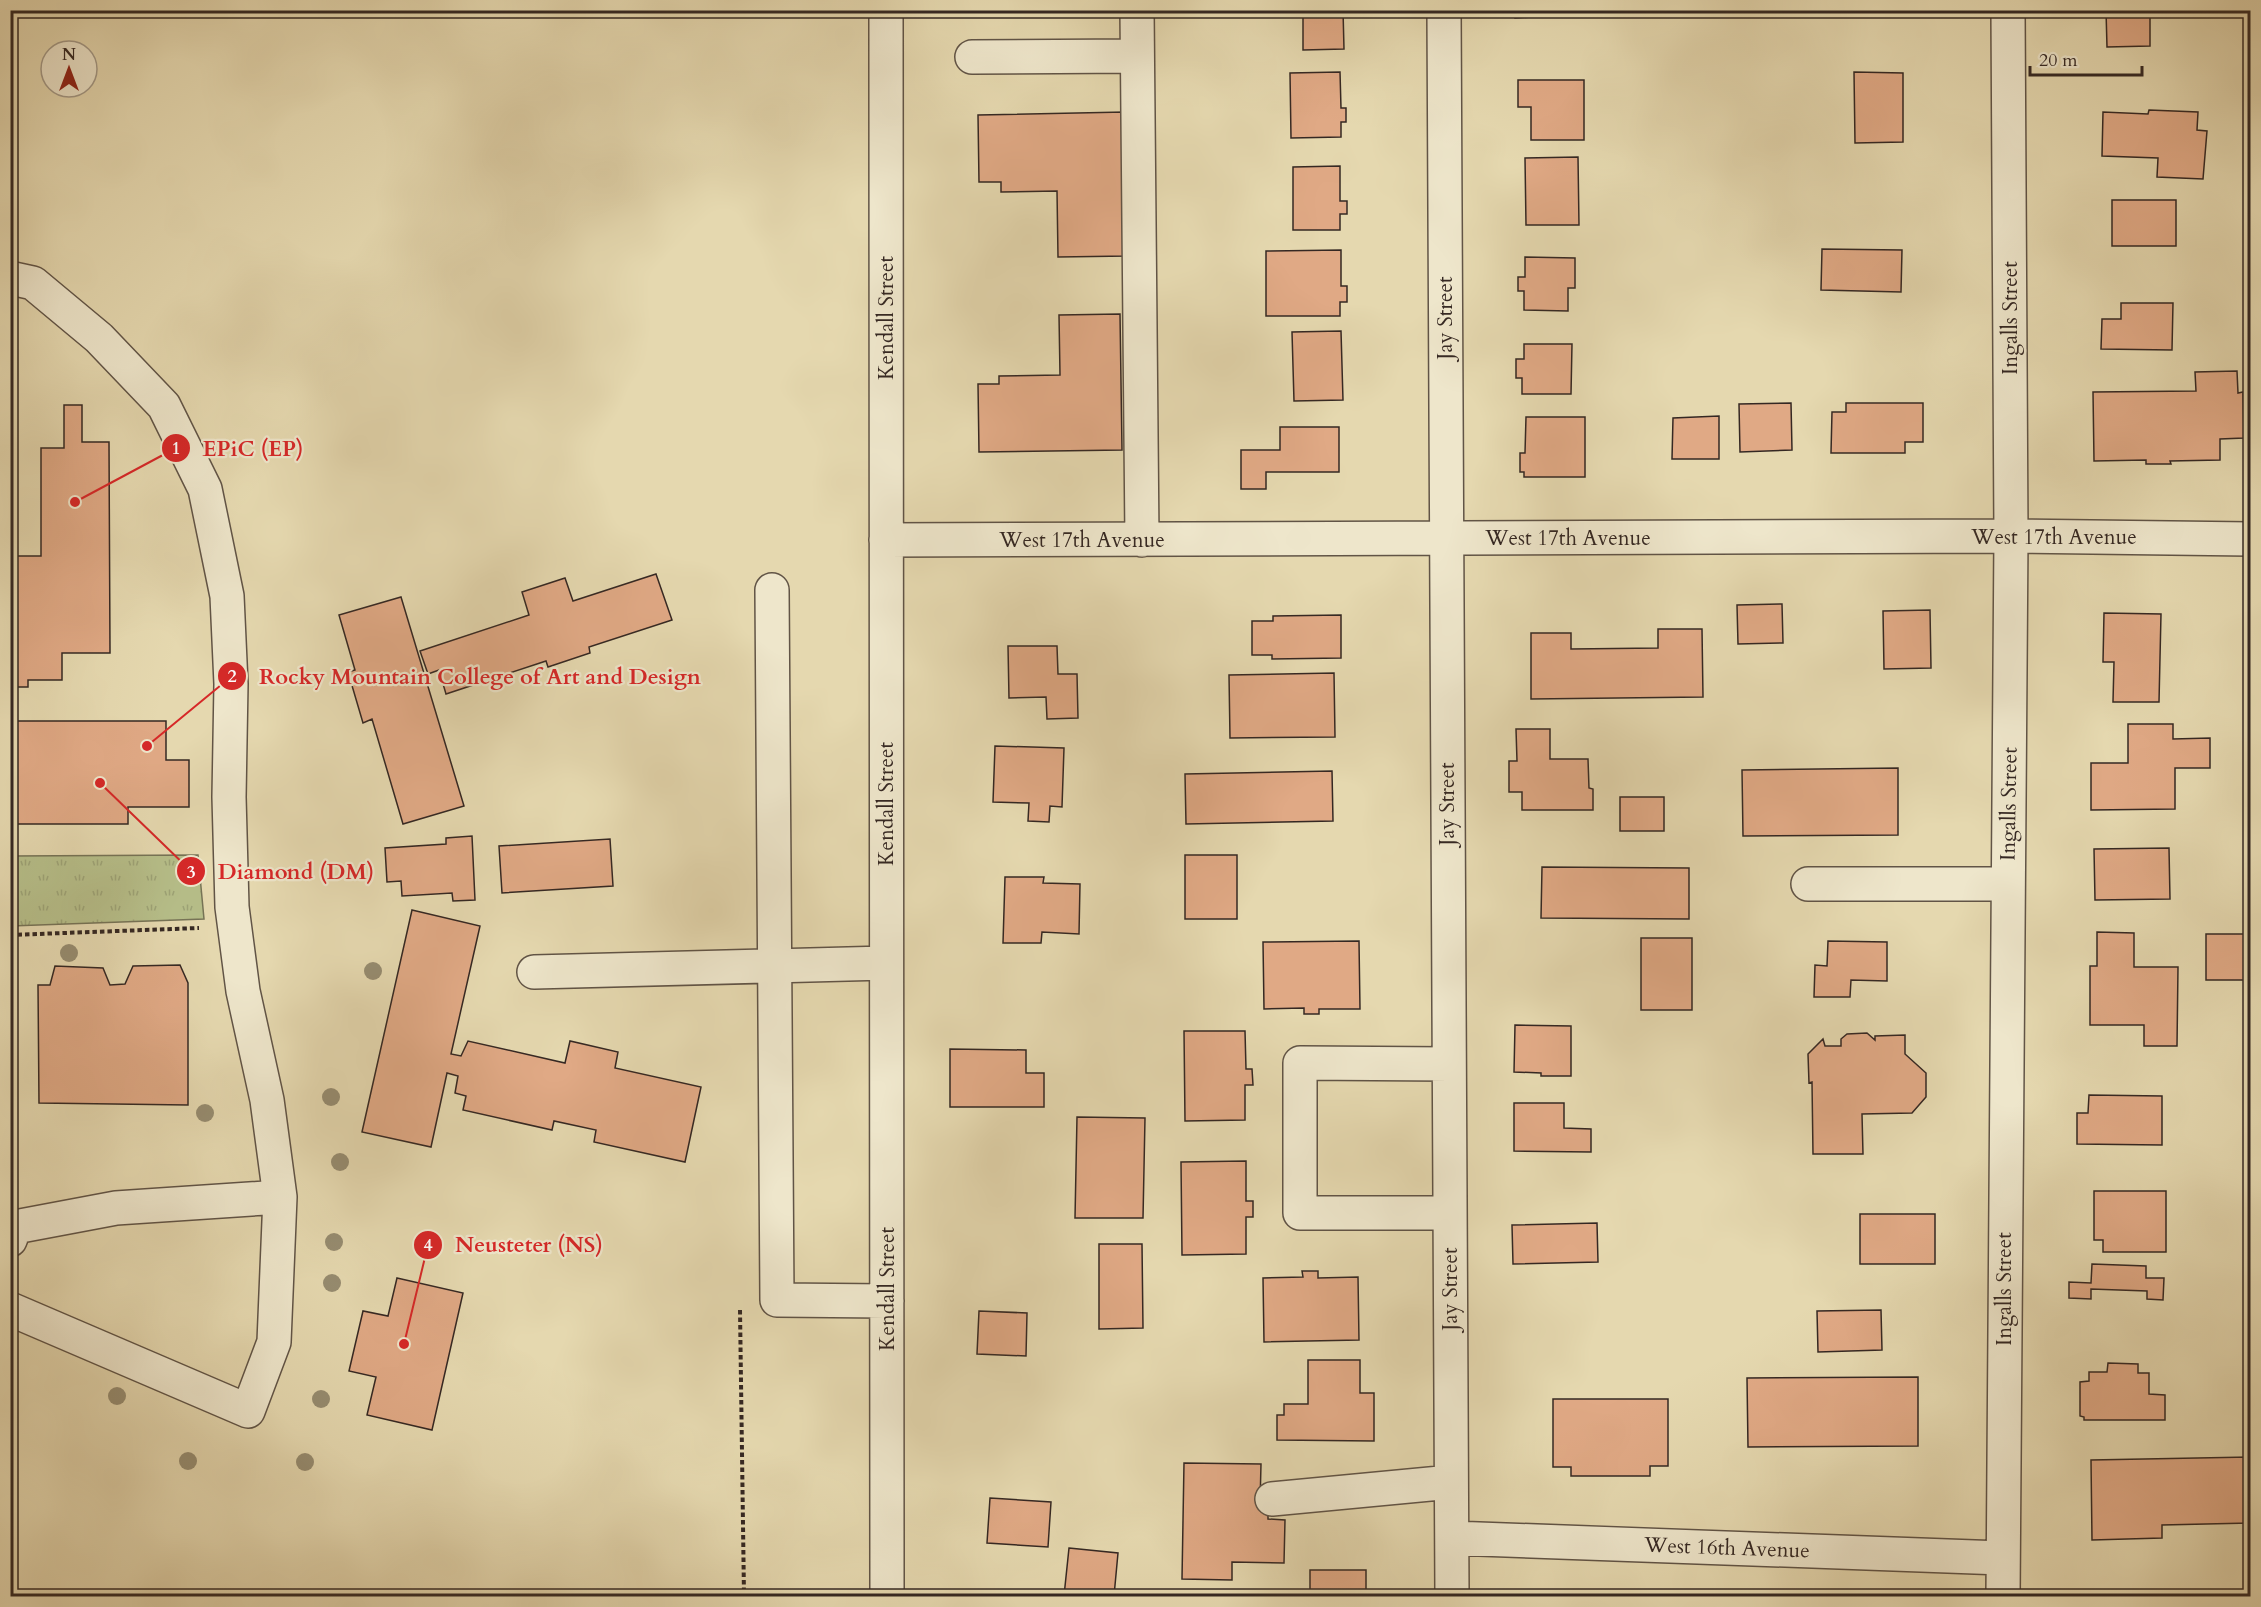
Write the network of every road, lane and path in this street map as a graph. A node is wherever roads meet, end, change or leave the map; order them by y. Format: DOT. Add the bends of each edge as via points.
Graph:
graph roads {
  1 [pos="886,10"];
  2 [pos="1137,10"];
  3 [pos="1444,10"];
  4 [pos="2008,10"];
  5 [pos="1137,56"];
  6 [pos="972,57"];
  7 [pos="10,278"];
  8 [pos="2011,536"];
  9 [pos="1445,539"];
  10 [pos="2250,539"];
  11 [pos="886,540"];
  12 [pos="1142,540"];
  13 [pos="772,590"];
  14 [pos="1808,884"];
  15 [pos="2008,884"];
  16 [pos="234,926"];
  17 [pos="10,934"];
  18 [pos="886,963"];
  19 [pos="774,967"];
  20 [pos="534,972"];
  21 [pos="1449,1064"];
  22 [pos="280,1197"];
  23 [pos="1450,1213"];
  24 [pos="10,1240"];
  25 [pos="887,1301"];
  26 [pos="10,1309"];
  27 [pos="740,1310"];
  28 [pos="1451,1482"];
  29 [pos="1272,1499"];
  30 [pos="1452,1538"];
  31 [pos="2002,1558"];
  32 [pos="744,1596"];
  33 [pos="887,1596"];
  34 [pos="1452,1596"];
  35 [pos="2002,1596"];
  1 -- 11 [label="street, Kendall Street"];
  2 -- 5 [label="street"];
  3 -- 9 [label="street, Jay Street"];
  4 -- 8 [label="street, Ingalls Street"];
  5 -- 6 [label="street"];
  5 -- 12 [label="street"];
  7 -- 16 [label="street" via="33,283 91,332 164,406 205,489 227,596"];
  8 -- 9 [label="street, West 17th Avenue"];
  8 -- 10 [label="street, West 17th Avenue"];
  8 -- 15 [label="street, Ingalls Street"];
  9 -- 12 [label="street, West 17th Avenue"];
  9 -- 21 [label="street, Jay Street"];
  11 -- 12 [label="street, West 17th Avenue"];
  11 -- 18 [label="street, Kendall Street"];
  13 -- 19 [label="street"];
  14 -- 15 [label="street"];
  15 -- 31 [label="street, Ingalls Street"];
  16 -- 17 [label="path"];
  16 -- 22 [label="street" via="243,991 267,1100"];
  18 -- 19 [label="street"];
  18 -- 25 [label="street, Kendall Street"];
  19 -- 20 [label="street"];
  19 -- 25 [label="street" via="777,1300"];
  21 -- 23 [label="street, Jay Street"];
  21 -- 23 [label="street" via="1300,1063 1300,1213"];
  22 -- 24 [label="street" via="116,1208 15,1227"];
  22 -- 26 [label="street" via="274,1342 248,1411"];
  23 -- 28 [label="street, Jay Street"];
  25 -- 33 [label="street, Kendall Street"];
  27 -- 32 [label="path"];
  28 -- 29 [label="street"];
  28 -- 30 [label="street, Jay Street"];
  30 -- 31 [label="street, West 16th Avenue"];
  30 -- 34 [label="street, Jay Street"];
  31 -- 35 [label="street, Ingalls Street"];
}
